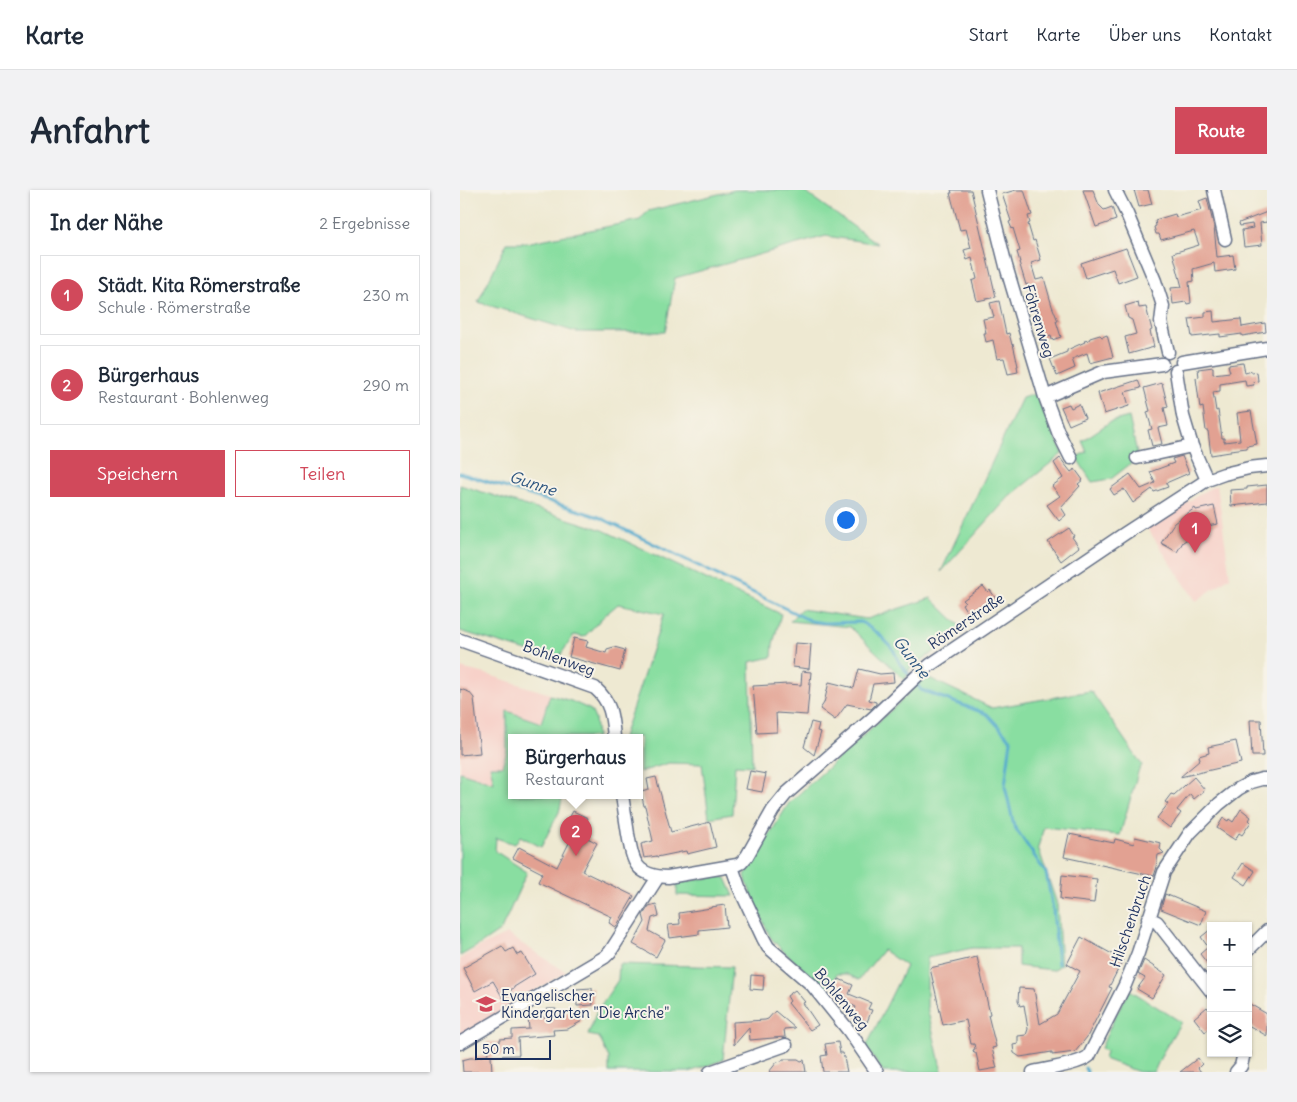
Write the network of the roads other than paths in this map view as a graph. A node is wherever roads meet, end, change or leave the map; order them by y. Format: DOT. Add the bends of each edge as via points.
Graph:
graph roads {
  1 [pos="987,190"];
  2 [pos="1115,190"];
  3 [pos="1214,190"];
  4 [pos="1225,239"];
  5 [pos="1267,348"];
  6 [pos="1168,352"];
  7 [pos="1162,364"];
  8 [pos="1179,366"];
  9 [pos="1045,397"];
  10 [pos="1192,446"];
  11 [pos="1071,458"];
  12 [pos="1137,458"];
  13 [pos="1267,466"];
  14 [pos="1207,480"];
  15 [pos="460,640"];
  16 [pos="614,734"];
  17 [pos="1267,779"];
  18 [pos="623,799"];
  19 [pos="732,866"];
  20 [pos="658,877"];
  21 [pos="1148,918"];
  22 [pos="1267,931"];
  23 [pos="1252,946"];
  24 [pos="1207,985"];
  25 [pos="460,1043"];
  26 [pos="786,1045"];
  27 [pos="1243,1057"];
  28 [pos="710,1072"];
  29 [pos="877,1072"];
  30 [pos="1033,1072"];
  31 [pos="1236,1072"];
  1 -- 9 [label="street, Föhrenweg"];
  2 -- 6 [label="street" via="1163,306 1161,322"];
  3 -- 4 [label="street"];
  5 -- 8 [label="street"];
  6 -- 7 [label="street"];
  6 -- 8 [label="street" via="1175,352 1182,359"];
  7 -- 8 [label="street" via="1170,371"];
  7 -- 9 [label="street" via="1103,372"];
  8 -- 10 [label="street" via="1183,416"];
  9 -- 11 [label="street, Föhrenweg"];
  10 -- 12 [label="street"];
  10 -- 14 [label="street"];
  13 -- 14 [label="street, Römerstraße"];
  14 -- 19 [label="street, Römerstraße" via="937,660 786,794 747,856"];
  15 -- 16 [label="street, Bohlenweg" via="595,688 608,702"];
  17 -- 21 [label="street, Hilschenbruch" via="1238,789 1190,833 1164,872"];
  18 -- 20 [label="street" via="633,860 642,870"];
  19 -- 20 [label="street"];
  19 -- 29 [label="street, Bohlenweg" via="768,947 812,985"];
  20 -- 25 [label="street" via="605,957"];
  21 -- 24 [label="street" via="1157,922"];
  21 -- 30 [label="street, Hilschenbruch" via="1125,985 1089,1056 1078,1062"];
  22 -- 23 [label="street"];
  26 -- 28 [label="street"];
  27 -- 31 [label="street"];
}
